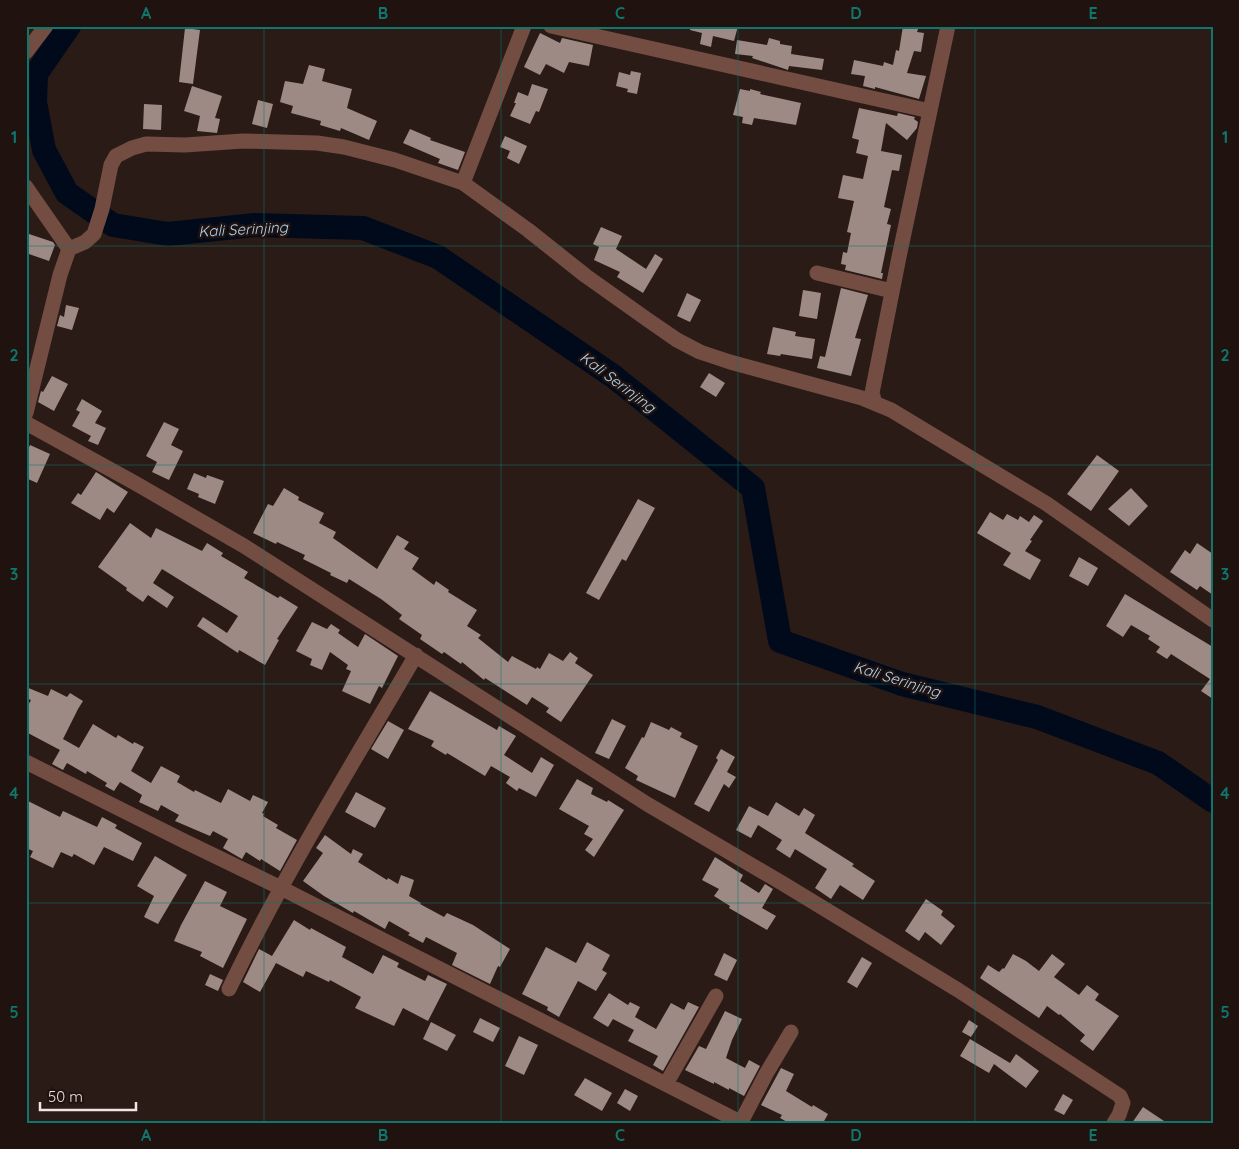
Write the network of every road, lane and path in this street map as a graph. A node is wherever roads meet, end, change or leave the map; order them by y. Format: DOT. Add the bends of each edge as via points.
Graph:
graph roads {
  1 [pos="46,26"];
  2 [pos="524,26"];
  3 [pos="551,26"];
  4 [pos="948,26"];
  5 [pos="26,52"];
  6 [pos="930,110"];
  7 [pos="464,183"];
  8 [pos="26,187"];
  9 [pos="69,249"];
  10 [pos="817,273"];
  11 [pos="892,291"];
  12 [pos="875,403"];
  13 [pos="26,413"];
  14 [pos="26,423"];
  15 [pos="1213,620"];
  16 [pos="416,655"];
  17 [pos="26,762"];
  18 [pos="281,888"];
  19 [pos="229,989"];
  20 [pos="716,996"];
  21 [pos="791,1032"];
  22 [pos="666,1084"];
  23 [pos="741,1122"];
  24 [pos="1114,1123"];
  1 -- 5 [label="street"];
  2 -- 7 [label="street"];
  3 -- 6 [label="street"];
  4 -- 6 [label="street"];
  6 -- 11 [label="street"];
  7 -- 9 [label="street" via="395,160 317,143 243,140 185,145 146,144 116,156 94,234"];
  7 -- 12 [label="street" via="677,340 730,362"];
  8 -- 9 [label="street"];
  9 -- 13 [label="street"];
  10 -- 11 [label="street"];
  11 -- 12 [label="street" via="872,393"];
  12 -- 15 [label="street" via="1048,504"];
  14 -- 16 [label="street" via="244,546"];
  16 -- 18 [label="street"];
  16 -- 24 [label="street" via="647,804 958,990 1098,1081 1120,1096 1124,1104"];
  17 -- 18 [label="street"];
  18 -- 19 [label="street"];
  18 -- 22 [label="street"];
  20 -- 22 [label="street"];
  21 -- 23 [label="street"];
  22 -- 23 [label="street"];
}
